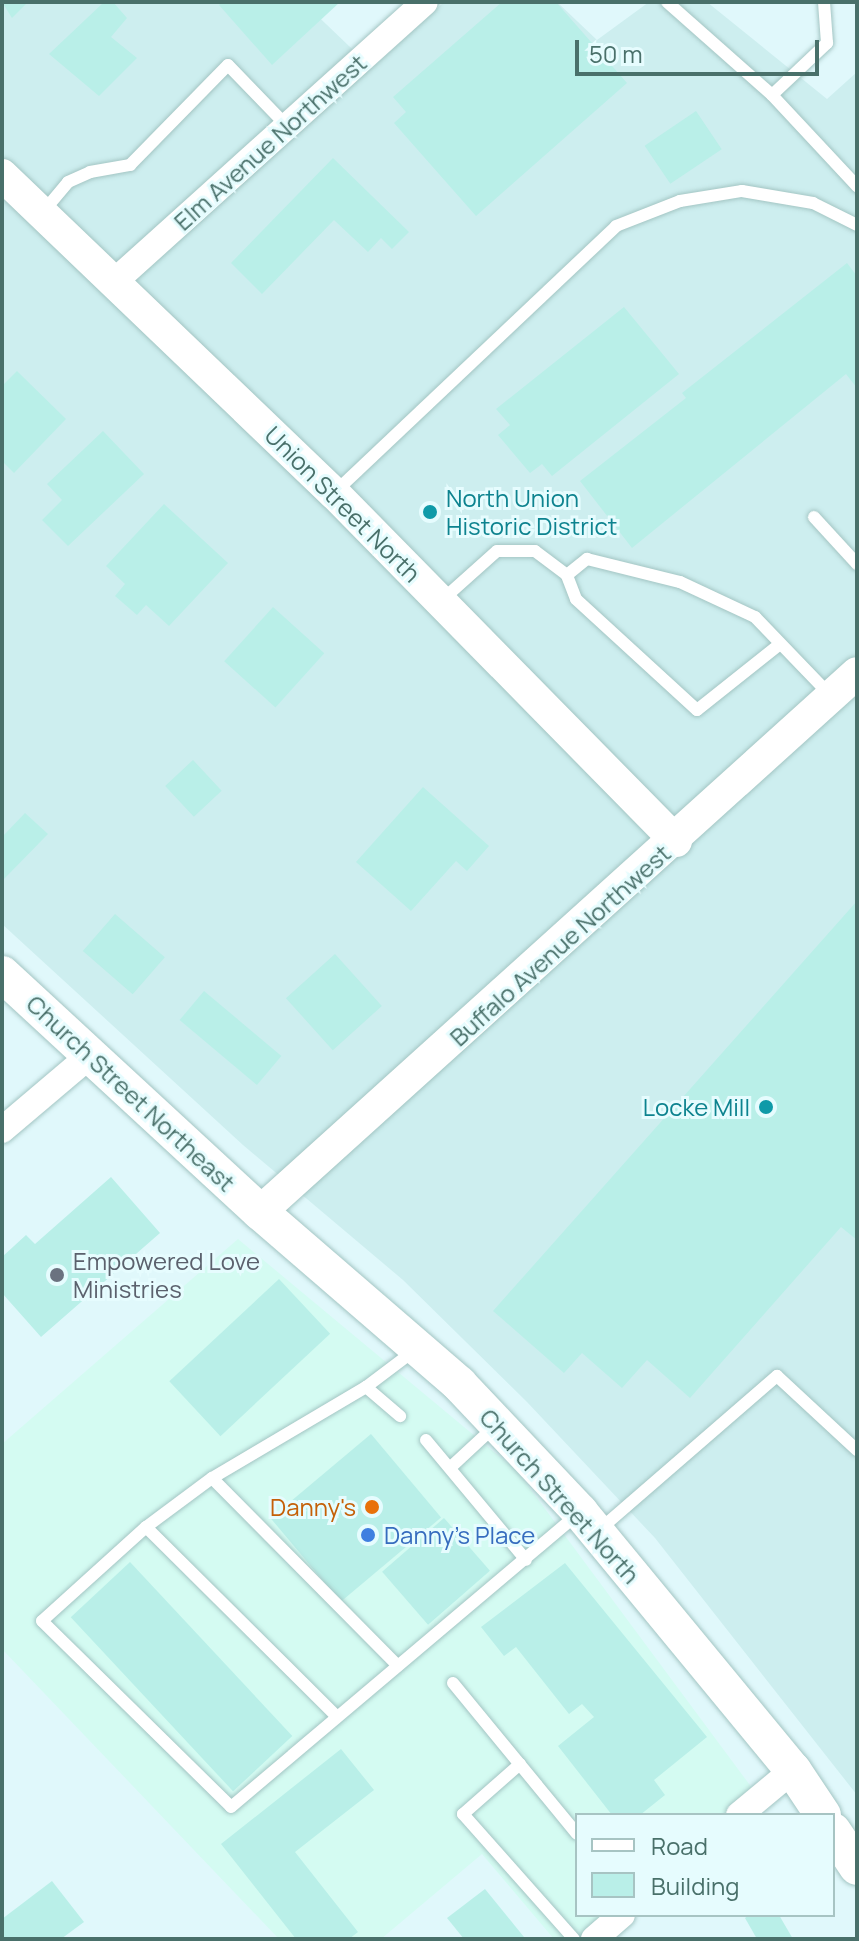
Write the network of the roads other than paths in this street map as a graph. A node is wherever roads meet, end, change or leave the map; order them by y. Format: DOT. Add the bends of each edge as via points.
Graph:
graph roads {
  1 [pos="425,2"];
  2 [pos="667,2"];
  3 [pos="824,2"];
  4 [pos="772,95"];
  5 [pos="287,126"];
  6 [pos="2,175"];
  7 [pos="857,186"];
  8 [pos="42,213"];
  9 [pos="857,225"];
  10 [pos="114,282"];
  11 [pos="334,493"];
  12 [pos="814,517"];
  13 [pos="857,564"];
  14 [pos="567,575"];
  15 [pos="441,602"];
  16 [pos="780,644"];
  17 [pos="857,673"];
  18 [pos="831,697"];
  19 [pos="676,841"];
  20 [pos="2,974"];
  21 [pos="88,1057"];
  22 [pos="2,1130"];
  23 [pos="260,1212"];
  24 [pos="417,1348"];
  25 [pos="366,1387"];
  26 [pos="400,1416"];
  27 [pos="497,1424"];
  28 [pos="426,1440"];
  29 [pos="857,1450"];
  30 [pos="452,1466"];
  31 [pos="212,1478"];
  32 [pos="588,1522"];
  33 [pos="146,1527"];
  34 [pos="526,1560"];
  35 [pos="398,1666"];
  36 [pos="453,1683"];
  37 [pos="335,1715"];
  38 [pos="520,1764"];
  39 [pos="793,1770"];
  40 [pos="741,1813"];
  41 [pos="822,1813"];
  42 [pos="575,1832"];
  43 [pos="835,1834"];
  44 [pos="857,1867"];
  45 [pos="620,1917"];
  46 [pos="574,1939"];
  47 [pos="594,1939"];
  1 -- 5 [label="street, Elm Avenue Northwest"];
  2 -- 4 [label="lane"];
  3 -- 4 [label="lane" via="827,43"];
  4 -- 7 [label="lane"];
  5 -- 8 [label="lane" via="228,65 130,165 68,182"];
  5 -- 10 [label="street, Elm Avenue Northwest"];
  6 -- 8 [label="street, Union Street North"];
  8 -- 10 [label="street, Union Street North"];
  9 -- 11 [label="lane" via="813,203 742,191 680,201 616,226"];
  10 -- 11 [label="street, Union Street North"];
  11 -- 15 [label="street, Union Street North"];
  12 -- 13 [label="lane"];
  14 -- 15 [label="lane" via="535,551 497,551"];
  14 -- 16 [label="lane" via="587,559 680,582 755,617"];
  14 -- 16 [label="lane" via="576,599 697,710"];
  15 -- 19 [label="street, Union Street North"];
  16 -- 18 [label="lane"];
  17 -- 18 [label="street, Buffalo Avenue Northwest"];
  18 -- 19 [label="street, Buffalo Avenue Northwest"];
  19 -- 23 [label="street, Buffalo Avenue Northwest"];
  20 -- 21 [label="main road, Church Street Northeast"];
  21 -- 22 [label="street"];
  21 -- 23 [label="main road, Church Street Northeast"];
  23 -- 24 [label="main road, Church Street North"];
  24 -- 25 [label="lane"];
  24 -- 27 [label="main road, Church Street North"];
  25 -- 26 [label="lane"];
  25 -- 31 [label="lane"];
  27 -- 30 [label="lane"];
  27 -- 32 [label="main road, Church Street North"];
  28 -- 30 [label="lane"];
  29 -- 32 [label="lane" via="777,1376"];
  30 -- 34 [label="lane"];
  31 -- 33 [label="lane"];
  31 -- 35 [label="lane"];
  32 -- 34 [label="lane"];
  32 -- 39 [label="main road, Church Street North"];
  33 -- 37 [label="lane"];
  33 -- 37 [label="lane" via="42,1621 231,1807"];
  34 -- 35 [label="lane"];
  35 -- 37 [label="lane"];
  36 -- 38 [label="lane"];
  38 -- 42 [label="lane"];
  38 -- 46 [label="lane" via="463,1814"];
  39 -- 40 [label="street"];
  39 -- 41 [label="main road, Church Street North"];
  43 -- 44 [label="main road"];
  45 -- 47 [label="street"];
}
